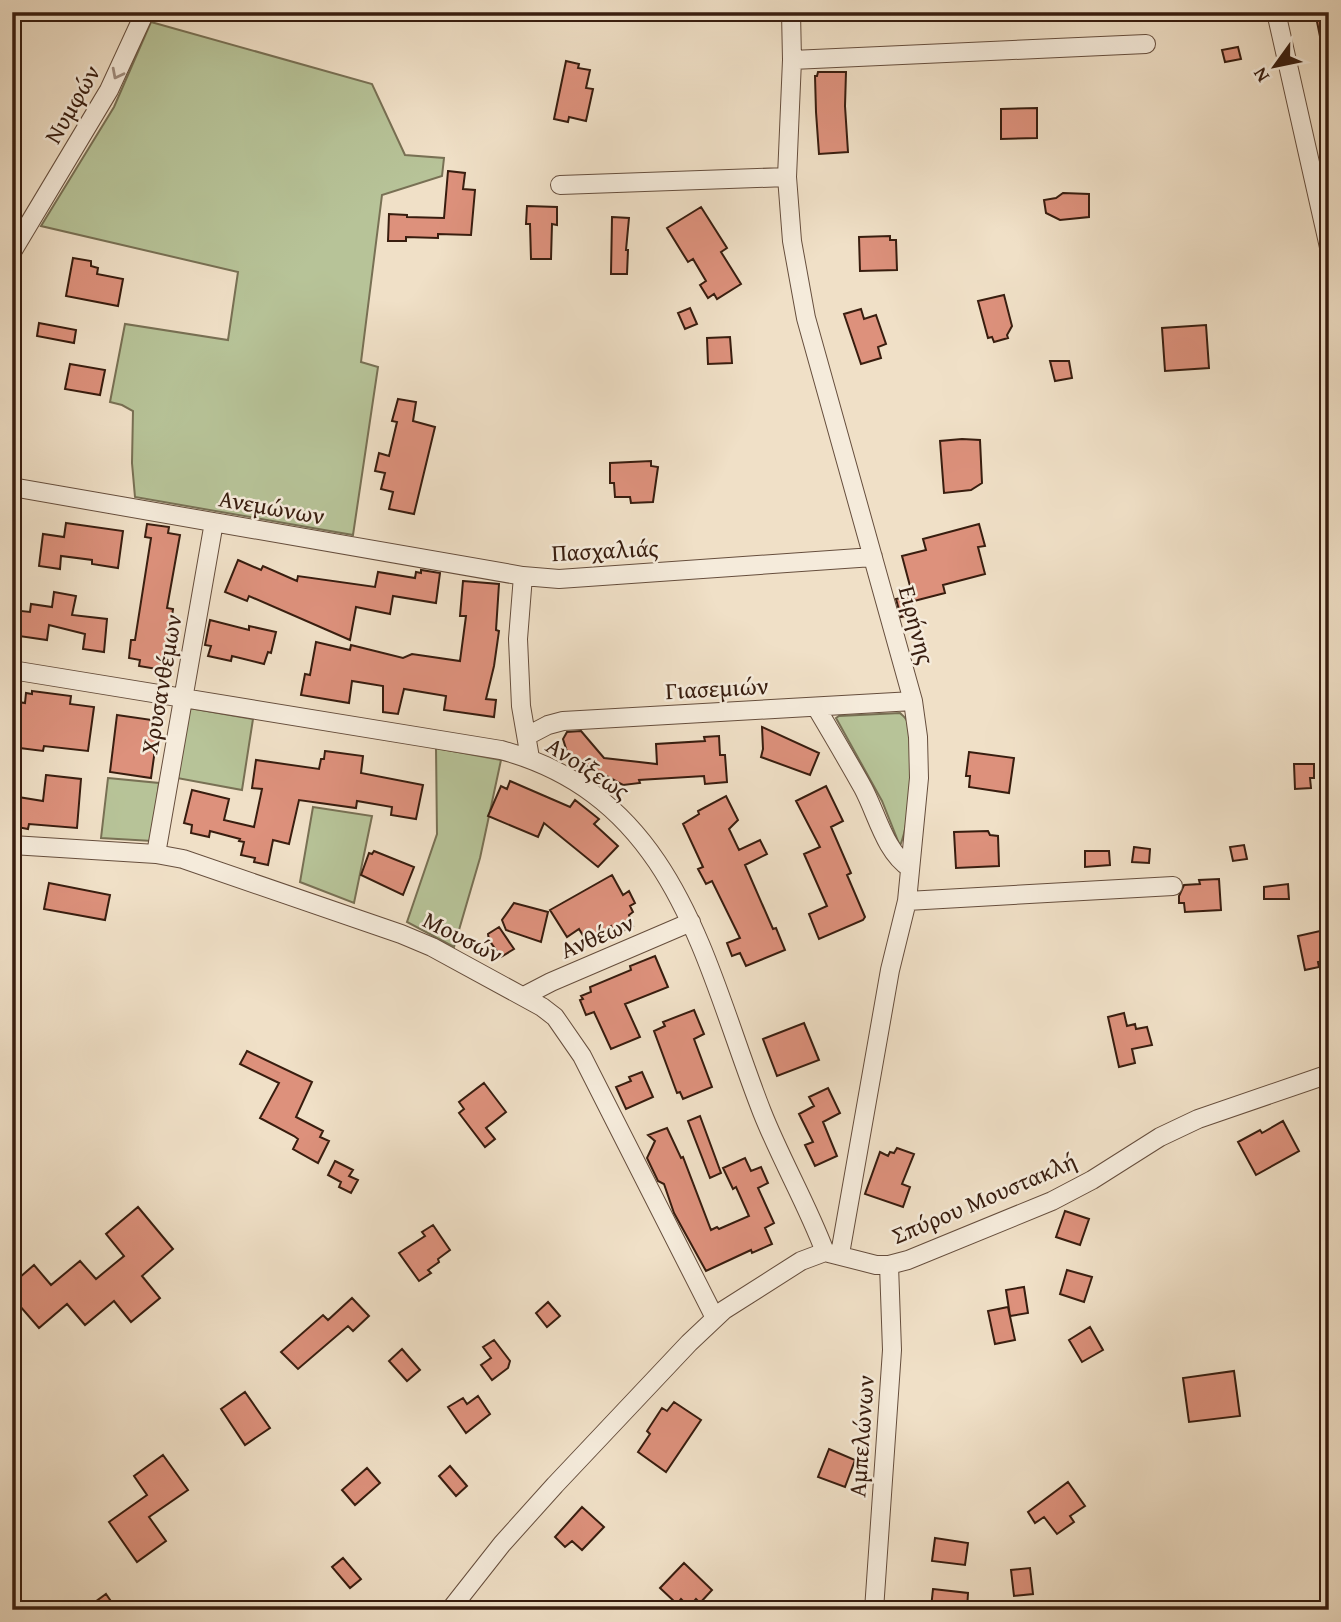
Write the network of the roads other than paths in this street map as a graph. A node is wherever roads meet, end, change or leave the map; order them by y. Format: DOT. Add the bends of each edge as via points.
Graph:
graph roads {
  1 [pos="145,12"];
  2 [pos="791,12"];
  3 [pos="1276,12"];
  4 [pos="1146,44"];
  5 [pos="792,60"];
  6 [pos="787,177"];
  7 [pos="560,185"];
  8 [pos="1329,247"];
  9 [pos="12,252"];
  10 [pos="12,487"];
  11 [pos="214,522"];
  12 [pos="873,557"];
  13 [pos="523,576"];
  14 [pos="12,670"];
  15 [pos="183,698"];
  16 [pos="913,701"];
  17 [pos="816,707"];
  18 [pos="527,736"];
  19 [pos="530,758"];
  20 [pos="12,845"];
  21 [pos="156,854"];
  22 [pos="910,868"];
  23 [pos="1173,886"];
  24 [pos="907,901"];
  25 [pos="691,922"];
  26 [pos="524,996"];
  27 [pos="1329,1074"];
  28 [pos="833,1253"];
  29 [pos="889,1265"];
  30 [pos="715,1318"];
  31 [pos="450,1610"];
  32 [pos="874,1610"];
  1 -- 9 [label="street, Νυμφών, one-way" via="109,90"];
  2 -- 5 [label="street, Ειρήνης"];
  3 -- 8 [label="street"];
  4 -- 5 [label="street"];
  5 -- 6 [label="street, Ειρήνης"];
  6 -- 7 [label="street"];
  6 -- 12 [label="street, Ειρήνης" via="792,241 806,318"];
  10 -- 11 [label="street, Ανεμώνων"];
  11 -- 13 [label="street, Ανεμώνων"];
  11 -- 15 [label="street, Χρυσανθέμων"];
  12 -- 13 [label="street, Πασχαλιάς" via="559,579"];
  12 -- 16 [label="street, Ειρήνης"];
  13 -- 18 [label="street, Πασχαλιάς" via="518,639"];
  14 -- 15 [label="street, Ανοίξεως"];
  15 -- 19 [label="street, Ανοίξεως"];
  15 -- 21 [label="street, Χρυσανθέμων"];
  16 -- 17 [label="street, Γιασεμιών"];
  16 -- 22 [label="street, Ειρήνης" via="919,778"];
  17 -- 18 [label="street, Γιασεμιών" via="563,721"];
  17 -- 22 [label="street" via="897,857"];
  18 -- 19 [label="street, Πασχαλιάς"];
  19 -- 25 [label="street, Ανοίξεως" via="580,786 627,823 659,862"];
  20 -- 21 [label="street, Μουσών"];
  21 -- 26 [label="street, Μουσών" via="193,862 401,934"];
  22 -- 24 [label="street, Ειρήνης"];
  23 -- 24 [label="street"];
  24 -- 28 [label="street, Ειρήνης"];
  25 -- 26 [label="street, Ανθέων"];
  25 -- 28 [label="street, Ανοίξεως" via="762,1111"];
  26 -- 30 [label="street, Μουσών" via="555,1017 582,1056"];
  27 -- 29 [label="street, Σπύρου Μουστακλή" via="1198,1119 1052,1201"];
  28 -- 29 [label="street, Σπύρου Μουστακλή"];
  28 -- 30 [label="street" via="801,1261"];
  29 -- 32 [label="street, Αμπελώνων" via="892,1350"];
  30 -- 31 [label="street" via="534,1508"];
}
